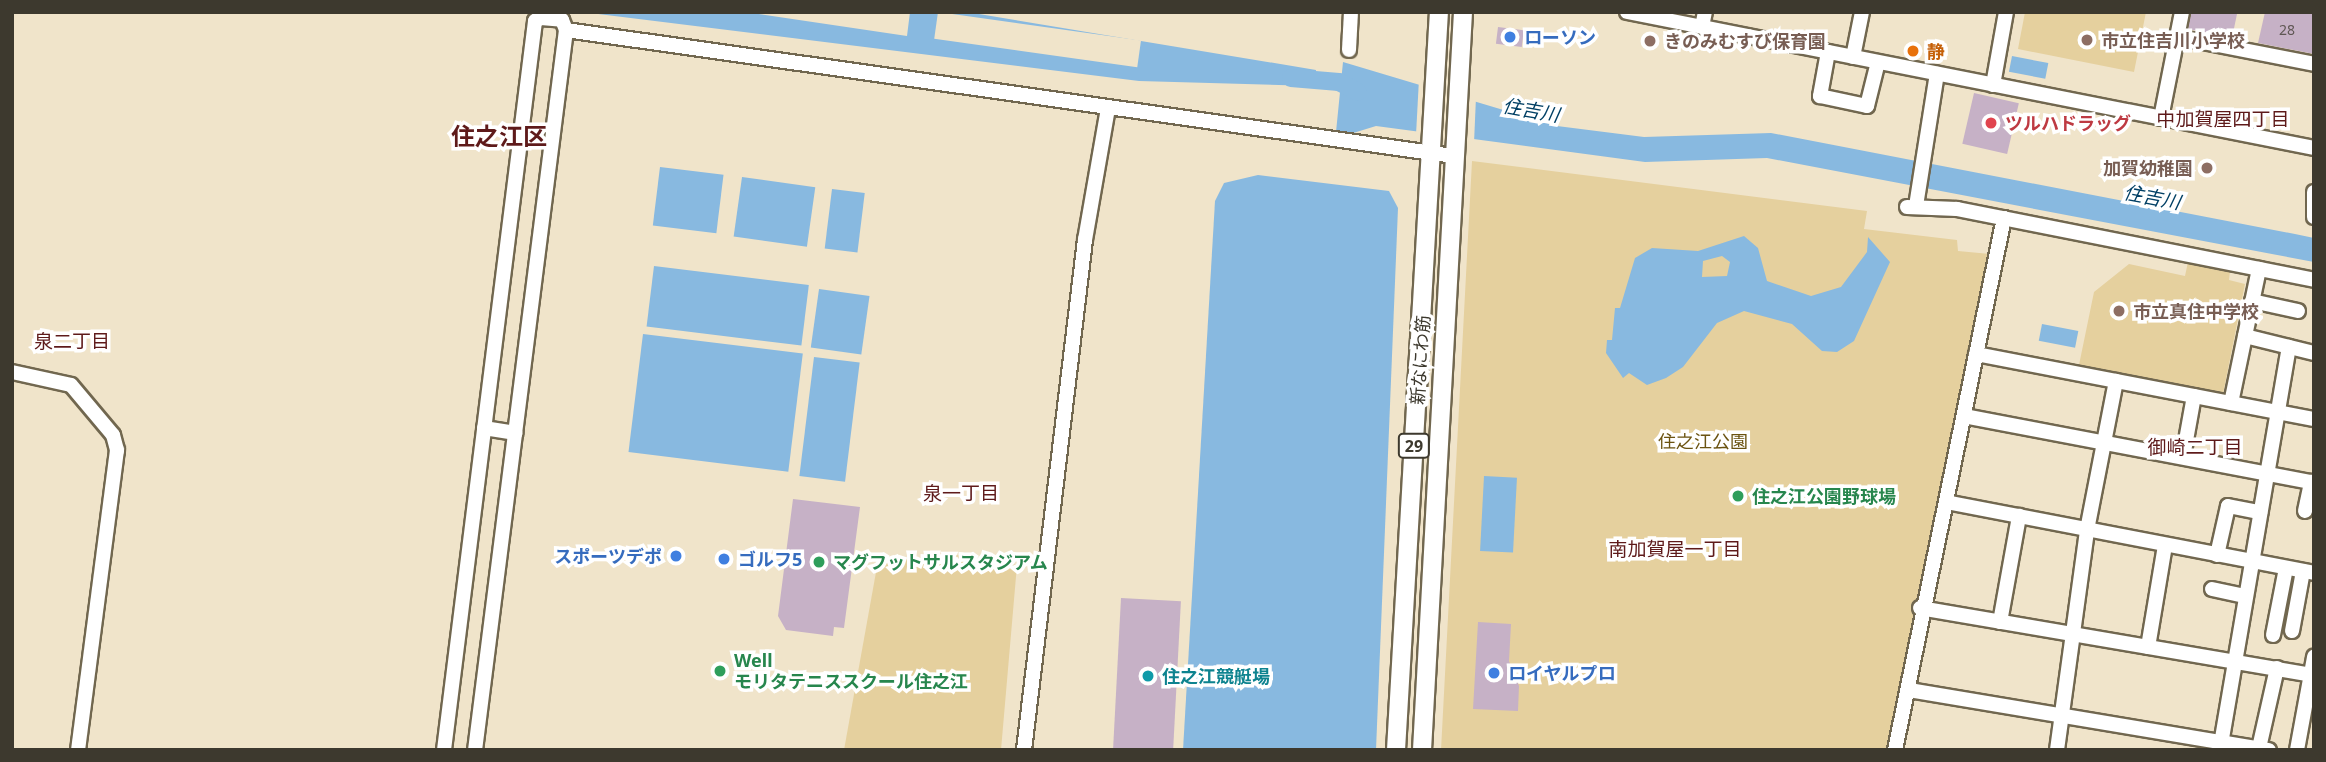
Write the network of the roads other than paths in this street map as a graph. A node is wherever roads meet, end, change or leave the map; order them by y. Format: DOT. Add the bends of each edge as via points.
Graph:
graph roads {
  1 [pos="1351,12"];
  2 [pos="1439,12"];
  3 [pos="1463,12"];
  4 [pos="1627,12"];
  5 [pos="1706,12"];
  6 [pos="1863,12"];
  7 [pos="2006,12"];
  8 [pos="2182,12"];
  9 [pos="1702,27"];
  10 [pos="566,30"];
  11 [pos="2177,37"];
  12 [pos="1349,50"];
  13 [pos="1828,52"];
  14 [pos="1853,57"];
  15 [pos="1878,62"];
  16 [pos="2314,64"];
  17 [pos="1937,74"];
  18 [pos="1993,85"];
  19 [pos="1108,108"];
  20 [pos="2161,118"];
  21 [pos="1432,148"];
  22 [pos="2314,148"];
  23 [pos="1454,150"];
  24 [pos="2314,192"];
  25 [pos="2314,217"];
  26 [pos="2004,218"];
  27 [pos="2259,269"];
  28 [pos="2314,280"];
  29 [pos="2252,301"];
  30 [pos="2298,311"];
  31 [pos="2245,336"];
  32 [pos="2289,347"];
  33 [pos="1976,354"];
  34 [pos="2314,354"];
  35 [pos="12,372"];
  36 [pos="2116,381"];
  37 [pos="2194,396"];
  38 [pos="2231,403"];
  39 [pos="2277,412"];
  40 [pos="1964,416"];
  41 [pos="2314,419"];
  42 [pos="484,428"];
  43 [pos="516,433"];
  44 [pos="2104,441"];
  45 [pos="2183,457"];
  46 [pos="2267,473"];
  47 [pos="2313,483"];
  48 [pos="1946,502"];
  49 [pos="2305,511"];
  50 [pos="2260,512"];
  51 [pos="2019,516"];
  52 [pos="2087,530"];
  53 [pos="2165,545"];
  54 [pos="2217,555"];
  55 [pos="2252,561"];
  56 [pos="2286,568"];
  57 [pos="2308,572"];
  58 [pos="2211,589"];
  59 [pos="2245,596"];
  60 [pos="1922,608"];
  61 [pos="2277,617"];
  62 [pos="2000,622"];
  63 [pos="2073,634"];
  64 [pos="2273,635"];
  65 [pos="2148,647"];
  66 [pos="2314,657"];
  67 [pos="2234,661"];
  68 [pos="2277,668"];
  69 [pos="2312,674"];
  70 [pos="1909,690"];
  71 [pos="2062,715"];
  72 [pos="2221,746"];
  73 [pos="2264,749"];
  74 [pos="78,750"];
  75 [pos="444,750"];
  76 [pos="475,750"];
  77 [pos="1024,750"];
  78 [pos="1396,750"];
  79 [pos="1422,750"];
  80 [pos="1895,750"];
  81 [pos="2057,750"];
  82 [pos="2297,750"];
  1 -- 12 [label="street"];
  2 -- 21 [label="main road, 新なにわ筋 / 29"];
  3 -- 23 [label="main road, 新なにわ筋 / 29"];
  4 -- 9 [label="street"];
  5 -- 9 [label="street"];
  6 -- 14 [label="street"];
  7 -- 18 [label="street"];
  8 -- 11 [label="street"];
  9 -- 13 [label="street"];
  10 -- 19 [label="street"];
  10 -- 42 [label="street" via="562,20 535,21"];
  10 -- 43 [label="street"];
  11 -- 16 [label="street"];
  11 -- 20 [label="street"];
  13 -- 14 [label="street"];
  13 -- 15 [label="street" via="1820,96 1867,106"];
  14 -- 15 [label="street"];
  15 -- 17 [label="street"];
  17 -- 18 [label="street"];
  17 -- 26 [label="street" via="1913,205"];
  18 -- 20 [label="street"];
  19 -- 21 [label="street"];
  19 -- 77 [label="street" via="1085,240"];
  20 -- 22 [label="street"];
  21 -- 23 [label="street"];
  21 -- 78 [label="main road, 新なにわ筋 / 29"];
  23 -- 79 [label="main road, 新なにわ筋 / 29"];
  24 -- 25 [label="street"];
  26 -- 27 [label="street"];
  26 -- 33 [label="street"];
  27 -- 28 [label="street"];
  27 -- 29 [label="street"];
  29 -- 30 [label="street"];
  29 -- 31 [label="street"];
  31 -- 32 [label="street"];
  31 -- 38 [label="street"];
  32 -- 34 [label="street"];
  32 -- 39 [label="street"];
  33 -- 36 [label="street"];
  33 -- 40 [label="street"];
  35 -- 74 [label="street" via="71,385 113,435 117,450"];
  36 -- 37 [label="street"];
  36 -- 44 [label="street"];
  37 -- 38 [label="street"];
  37 -- 45 [label="street"];
  38 -- 39 [label="street"];
  39 -- 41 [label="street"];
  39 -- 46 [label="street"];
  40 -- 44 [label="street"];
  40 -- 48 [label="street"];
  42 -- 43 [label="street"];
  42 -- 75 [label="street"];
  43 -- 76 [label="street"];
  44 -- 45 [label="street"];
  44 -- 52 [label="street"];
  45 -- 46 [label="street"];
  46 -- 47 [label="street"];
  46 -- 50 [label="street"];
  47 -- 49 [label="street"];
  48 -- 51 [label="street"];
  48 -- 60 [label="street"];
  50 -- 54 [label="street" via="2228,506"];
  50 -- 55 [label="street"];
  51 -- 52 [label="street"];
  51 -- 62 [label="street"];
  52 -- 53 [label="street"];
  52 -- 63 [label="street"];
  53 -- 54 [label="street"];
  53 -- 65 [label="street"];
  54 -- 55 [label="street"];
  55 -- 56 [label="street"];
  55 -- 59 [label="street"];
  56 -- 57 [label="street"];
  56 -- 61 [label="street"];
  57 -- 61 [label="street" via="2293,626"];
  58 -- 59 [label="street"];
  59 -- 67 [label="street"];
  60 -- 62 [label="street"];
  60 -- 70 [label="street"];
  61 -- 64 [label="street"];
  62 -- 63 [label="street"];
  63 -- 65 [label="street"];
  63 -- 71 [label="street"];
  65 -- 67 [label="street"];
  66 -- 69 [label="street"];
  67 -- 68 [label="street"];
  67 -- 72 [label="street"];
  68 -- 69 [label="street"];
  68 -- 73 [label="street"];
  69 -- 82 [label="street"];
  70 -- 71 [label="street"];
  70 -- 80 [label="street"];
  71 -- 72 [label="street"];
  71 -- 81 [label="street"];
  72 -- 73 [label="street"];
}
